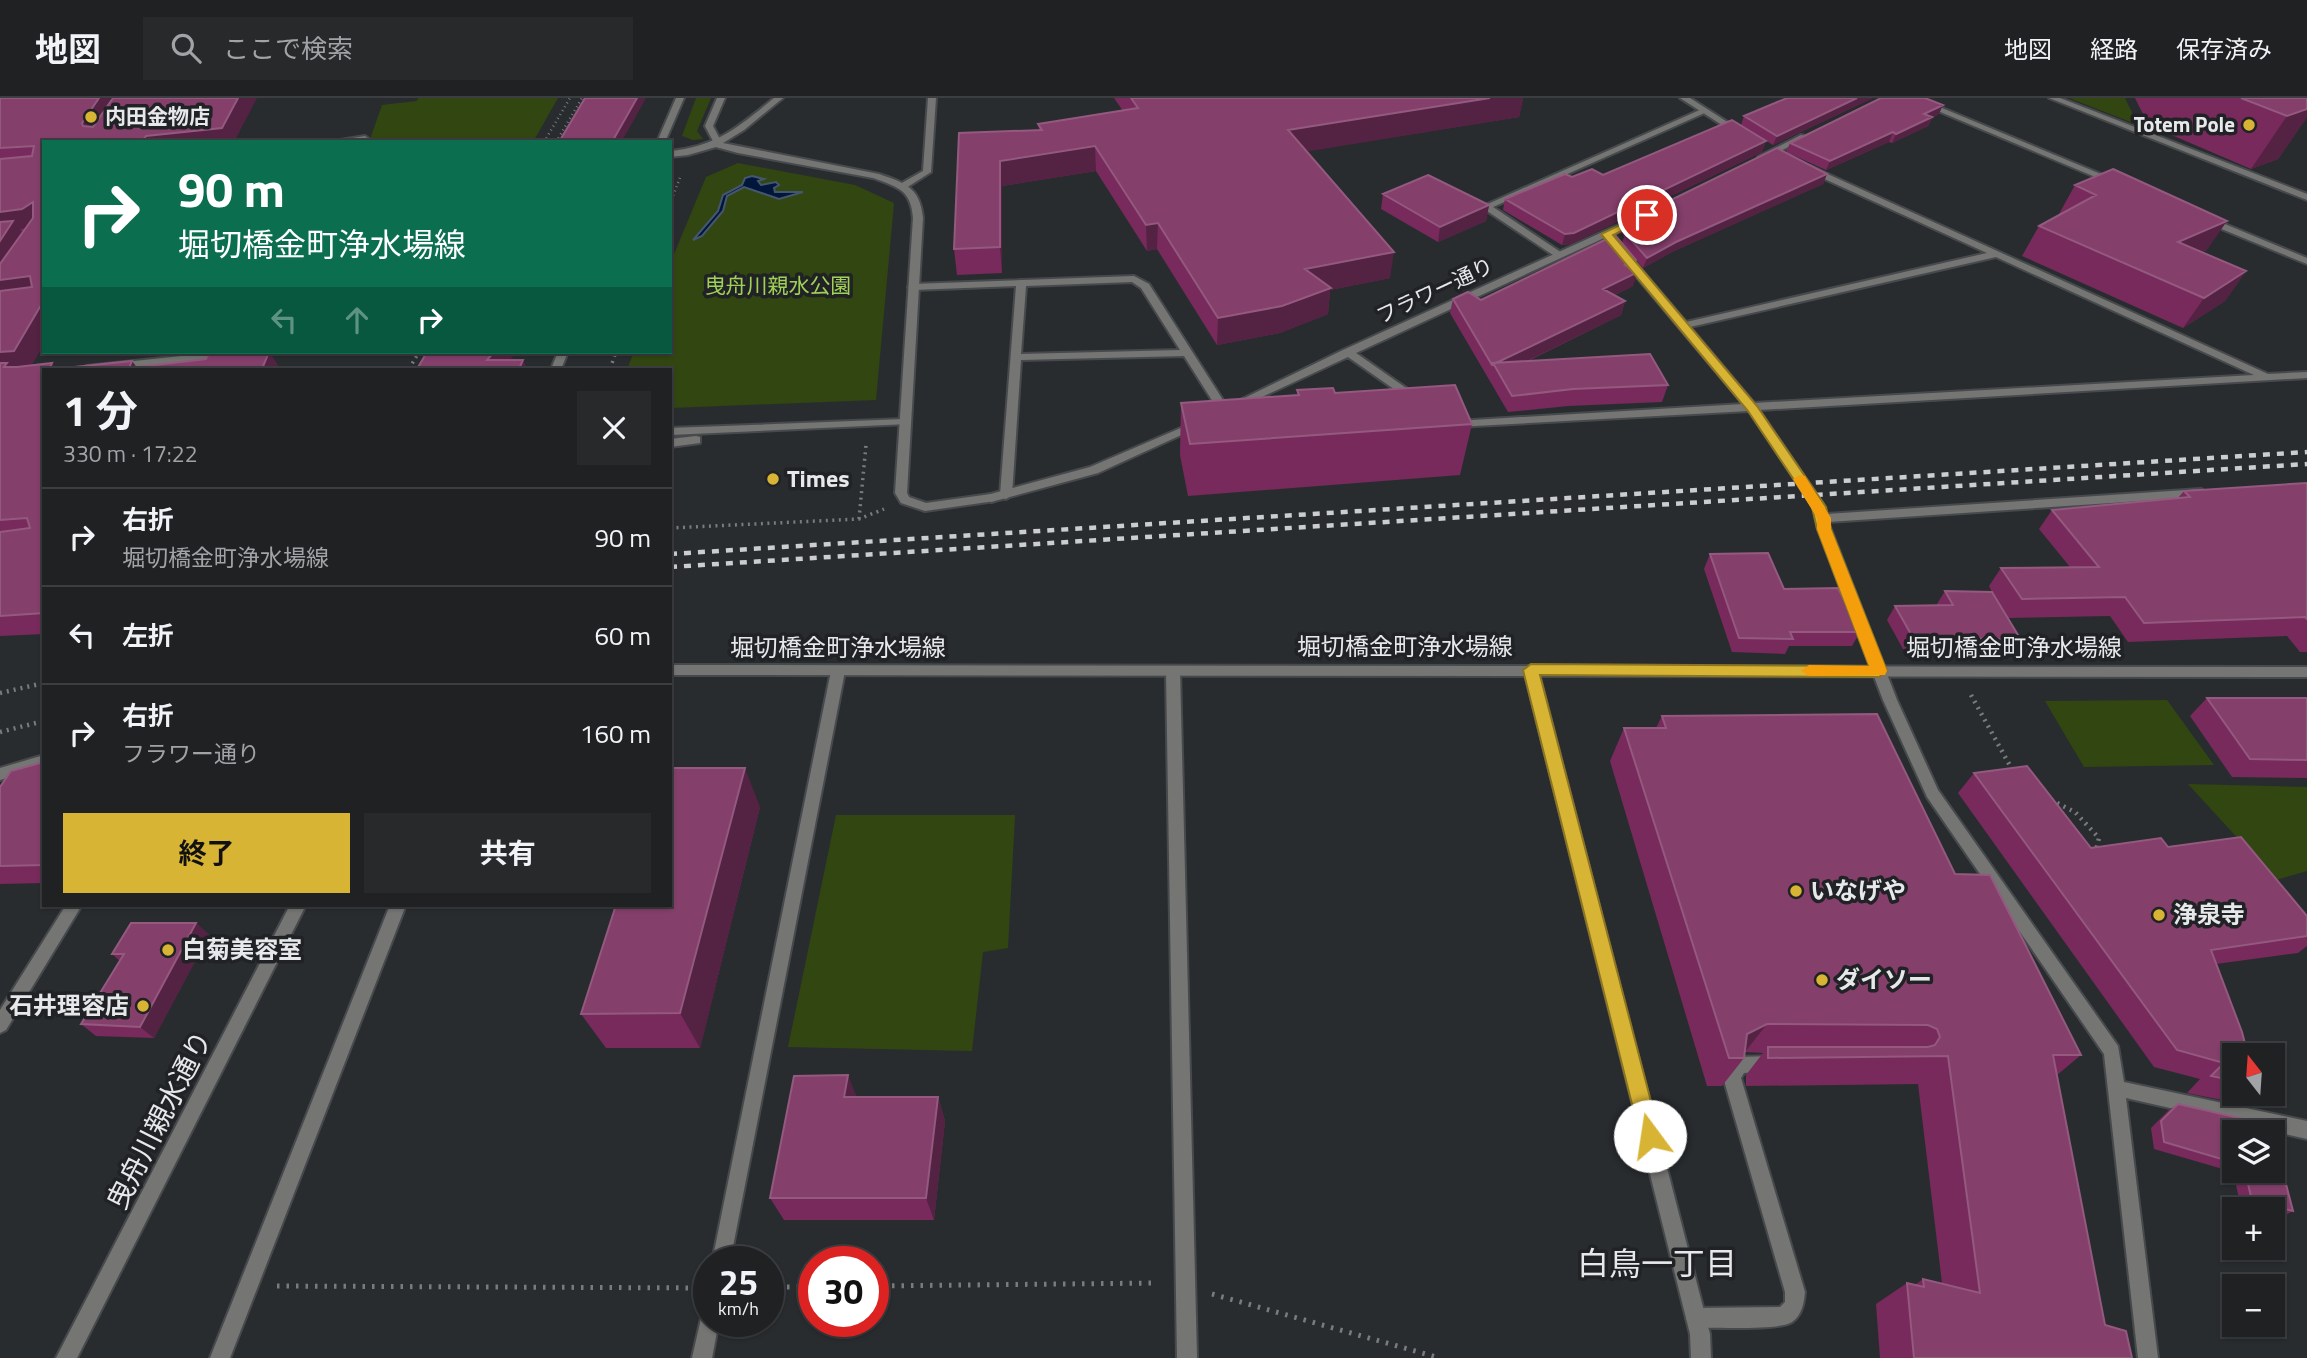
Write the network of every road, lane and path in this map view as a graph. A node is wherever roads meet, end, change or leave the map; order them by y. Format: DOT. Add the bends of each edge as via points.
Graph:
graph roads {
  1 [pos="570,98"];
  2 [pos="582,98"];
  3 [pos="680,98"];
  4 [pos="721,98"];
  5 [pos="779,98"];
  6 [pos="932,98"];
  7 [pos="1684,98"];
  8 [pos="1911,98"];
  9 [pos="2053,98"];
  10 [pos="1705,111"];
  11 [pos="1811,134"];
  12 [pos="365,139"];
  13 [pos="1751,139"];
  14 [pos="354,140"];
  15 [pos="545,140"];
  16 [pos="557,140"];
  17 [pos="662,140"];
  18 [pos="719,145"];
  19 [pos="1762,145"];
  20 [pos="1773,152"];
  21 [pos="672,153"];
  22 [pos="1785,157"];
  23 [pos="1749,163"];
  24 [pos="1798,163"];
  25 [pos="682,171"];
  26 [pos="904,186"];
  27 [pos="2131,189"];
  28 [pos="2307,197"];
  29 [pos="672,198"];
  30 [pos="1653,212"];
  31 [pos="2194,215"];
  32 [pos="1606,234"];
  33 [pos="1997,254"];
  34 [pos="1559,255"];
  35 [pos="2307,261"];
  36 [pos="1021,283"];
  37 [pos="914,287"];
  38 [pos="1683,326"];
  39 [pos="1347,352"];
  40 [pos="228,354"];
  41 [pos="1188,354"];
  42 [pos="1016,357"];
  43 [pos="96,368"];
  44 [pos="2307,375"];
  45 [pos="2267,377"];
  46 [pos="1422,403"];
  47 [pos="1753,409"];
  48 [pos="1224,411"];
  49 [pos="1443,417"];
  50 [pos="904,426"];
  51 [pos="672,432"];
  52 [pos="867,437"];
  53 [pos="672,443"];
  54 [pos="2210,492"];
  55 [pos="1006,495"];
  56 [pos="905,500"];
  57 [pos="1824,518"];
  58 [pos="859,519"];
  59 [pos="672,528"];
  60 [pos="672,670"];
  61 [pos="1531,670"];
  62 [pos="1957,670"];
  63 [pos="838,671"];
  64 [pos="1173,671"];
  65 [pos="1879,671"];
  66 [pos="2307,672"];
  67 [pos="42,683"];
  68 [pos="0,693"];
  69 [pos="42,722"];
  70 [pos="0,732"];
  71 [pos="42,762"];
  72 [pos="0,774"];
  73 [pos="2020,783"];
  74 [pos="2042,795"];
  75 [pos="2087,849"];
  76 [pos="73,907"];
  77 [pos="297,907"];
  78 [pos="397,907"];
  79 [pos="0,1025"];
  80 [pos="1784,1064"];
  81 [pos="2116,1088"];
  82 [pos="2307,1130"];
  83 [pos="724,1246"];
  84 [pos="248,1286"];
  85 [pos="693,1288"];
  86 [pos="1696,1318"];
  87 [pos="706,1337"];
  88 [pos="66,1358"];
  89 [pos="220,1358"];
  90 [pos="702,1358"];
  91 [pos="1187,1358"];
  92 [pos="1701,1358"];
  93 [pos="2148,1358"];
  1 -- 15 [label="path"];
  2 -- 16 [label="path"];
  3 -- 17 [label="street"];
  4 -- 18 [label="street" via="709,126"];
  5 -- 18 [label="street"];
  6 -- 26 [label="street" via="927,172"];
  7 -- 10 [label="street"];
  8 -- 27 [label="street"];
  9 -- 28 [label="street"];
  10 -- 13 [label="street"];
  10 -- 34 [label="street" via="1486,207"];
  11 -- 20 [label="street"];
  12 -- 14 [label="street"];
  18 -- 21 [label="street"];
  18 -- 26 [label="street"];
  19 -- 20 [label="street"];
  20 -- 22 [label="street"];
  20 -- 23 [label="street"];
  24 -- 33 [label="street"];
  25 -- 29 [label="path"];
  26 -- 37 [label="street" via="917,205"];
  30 -- 32 [label="street, フラワー通り"];
  31 -- 35 [label="street"];
  32 -- 34 [label="street, フラワー通り"];
  32 -- 38 [label="street"];
  33 -- 38 [label="street"];
  33 -- 45 [label="street"];
  34 -- 39 [label="street, フラワー通り"];
  36 -- 37 [label="street"];
  36 -- 41 [label="street" via="1133,279 1145,285"];
  36 -- 42 [label="street"];
  37 -- 50 [label="street"];
  38 -- 47 [label="street"];
  39 -- 46 [label="street"];
  39 -- 48 [label="street, フラワー通り"];
  40 -- 43 [label="street"];
  41 -- 42 [label="street"];
  41 -- 48 [label="street"];
  42 -- 55 [label="street"];
  44 -- 45 [label="street"];
  45 -- 47 [label="street"];
  47 -- 49 [label="street" via="1454,425"];
  47 -- 57 [label="street"];
  48 -- 55 [label="street, フラワー通り" via="1094,470"];
  50 -- 51 [label="street"];
  50 -- 53 [label="street"];
  50 -- 56 [label="street" via="900,483"];
  52 -- 58 [label="path"];
  54 -- 57 [label="street"];
  55 -- 56 [label="street, フラワー通り" via="934,506"];
  56 -- 58 [label="path"];
  57 -- 65 [label="street" via="1824,529"];
  58 -- 59 [label="path"];
  60 -- 63 [label="street, 堀切橋金町浄水場線"];
  61 -- 64 [label="street, 堀切橋金町浄水場線"];
  61 -- 65 [label="street, 堀切橋金町浄水場線"];
  61 -- 86 [label="street"];
  62 -- 65 [label="street, 堀切橋金町浄水場線"];
  62 -- 66 [label="street, 堀切橋金町浄水場線"];
  62 -- 73 [label="path"];
  63 -- 64 [label="street, 堀切橋金町浄水場線"];
  63 -- 83 [label="street"];
  64 -- 91 [label="street"];
  65 -- 81 [label="street" via="1932,793 2112,1052"];
  67 -- 68 [label="path"];
  69 -- 70 [label="path"];
  71 -- 72 [label="street"];
  74 -- 75 [label="path" via="2075,812 2099,838 2095,852"];
  76 -- 79 [label="street"];
  77 -- 88 [label="street, 曳舟川親水通り"];
  78 -- 84 [label="street"];
  80 -- 86 [label="street" via="1745,1063 1734,1069 1732,1077 1794,1292 1792,1311 1773,1318"];
  81 -- 82 [label="street"];
  81 -- 93 [label="street"];
  84 -- 85 [label="path"];
  84 -- 89 [label="street"];
  86 -- 92 [label="street"];
  87 -- 90 [label="street"];
}
